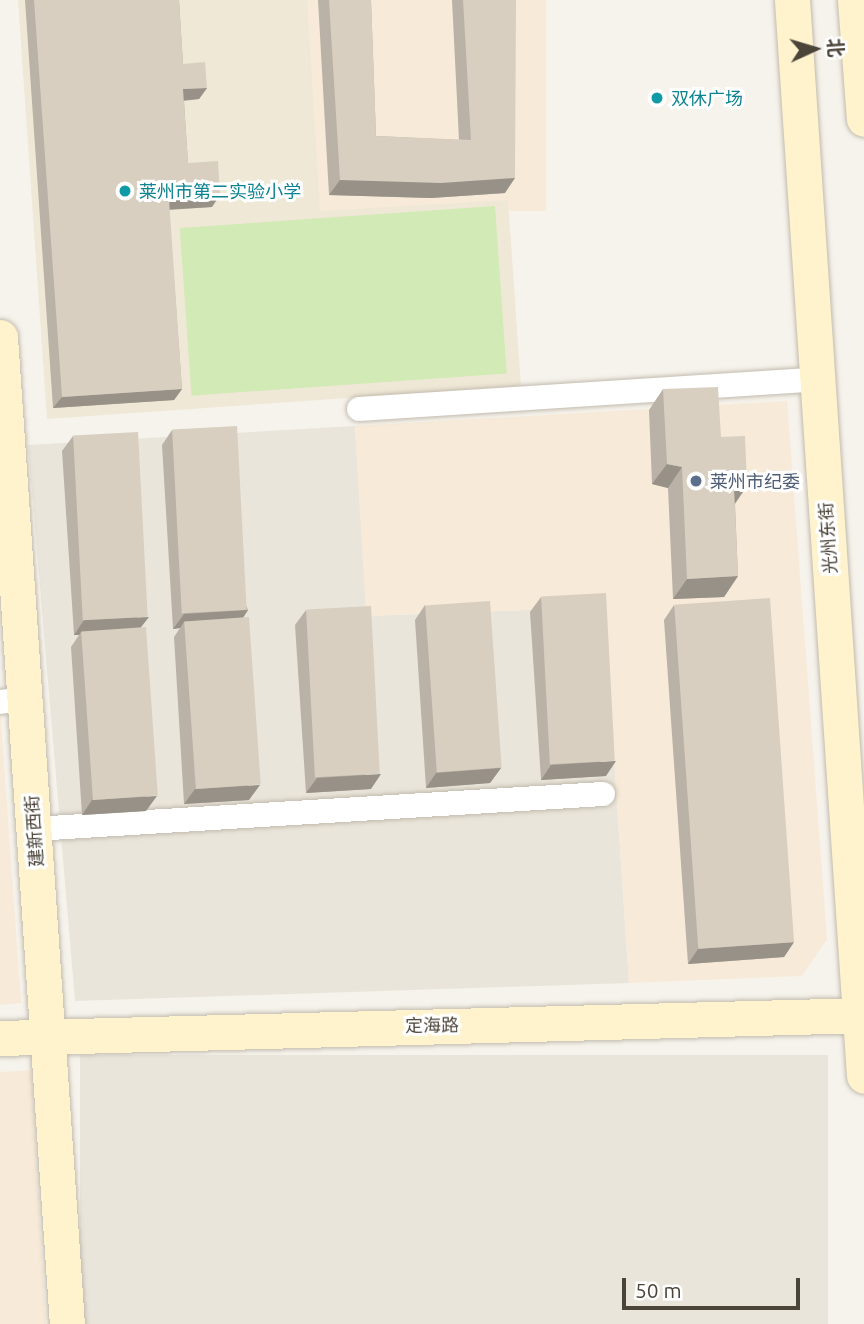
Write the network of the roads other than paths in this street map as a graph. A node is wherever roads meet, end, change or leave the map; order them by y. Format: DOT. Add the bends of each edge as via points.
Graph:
graph roads {
  1 [pos="792,0"];
  2 [pos="855,0"];
  3 [pos="864,118"];
  4 [pos="0,338"];
  5 [pos="817,379"];
  6 [pos="359,409"];
  7 [pos="3,438"];
  8 [pos="12,700"];
  9 [pos="603,794"];
  10 [pos="34,829"];
  11 [pos="862,1015"];
  12 [pos="46,1035"];
  13 [pos="0,1038"];
  14 [pos="864,1076"];
  15 [pos="67,1324"];
  1 -- 5 [label="street, 光州东街"];
  2 -- 3 [label="street"];
  4 -- 7 [label="street, 建新西街"];
  5 -- 6 [label="street"];
  5 -- 11 [label="street, 光州东街"];
  7 -- 8 [label="street, 建新西街"];
  8 -- 10 [label="street, 建新西街"];
  9 -- 10 [label="street"];
  10 -- 12 [label="street, 建新西街"];
  11 -- 12 [label="street, 定海路"];
  11 -- 14 [label="street, 光州东街"];
  12 -- 13 [label="street, 定海路"];
  12 -- 15 [label="street, 建新西街"];
}
